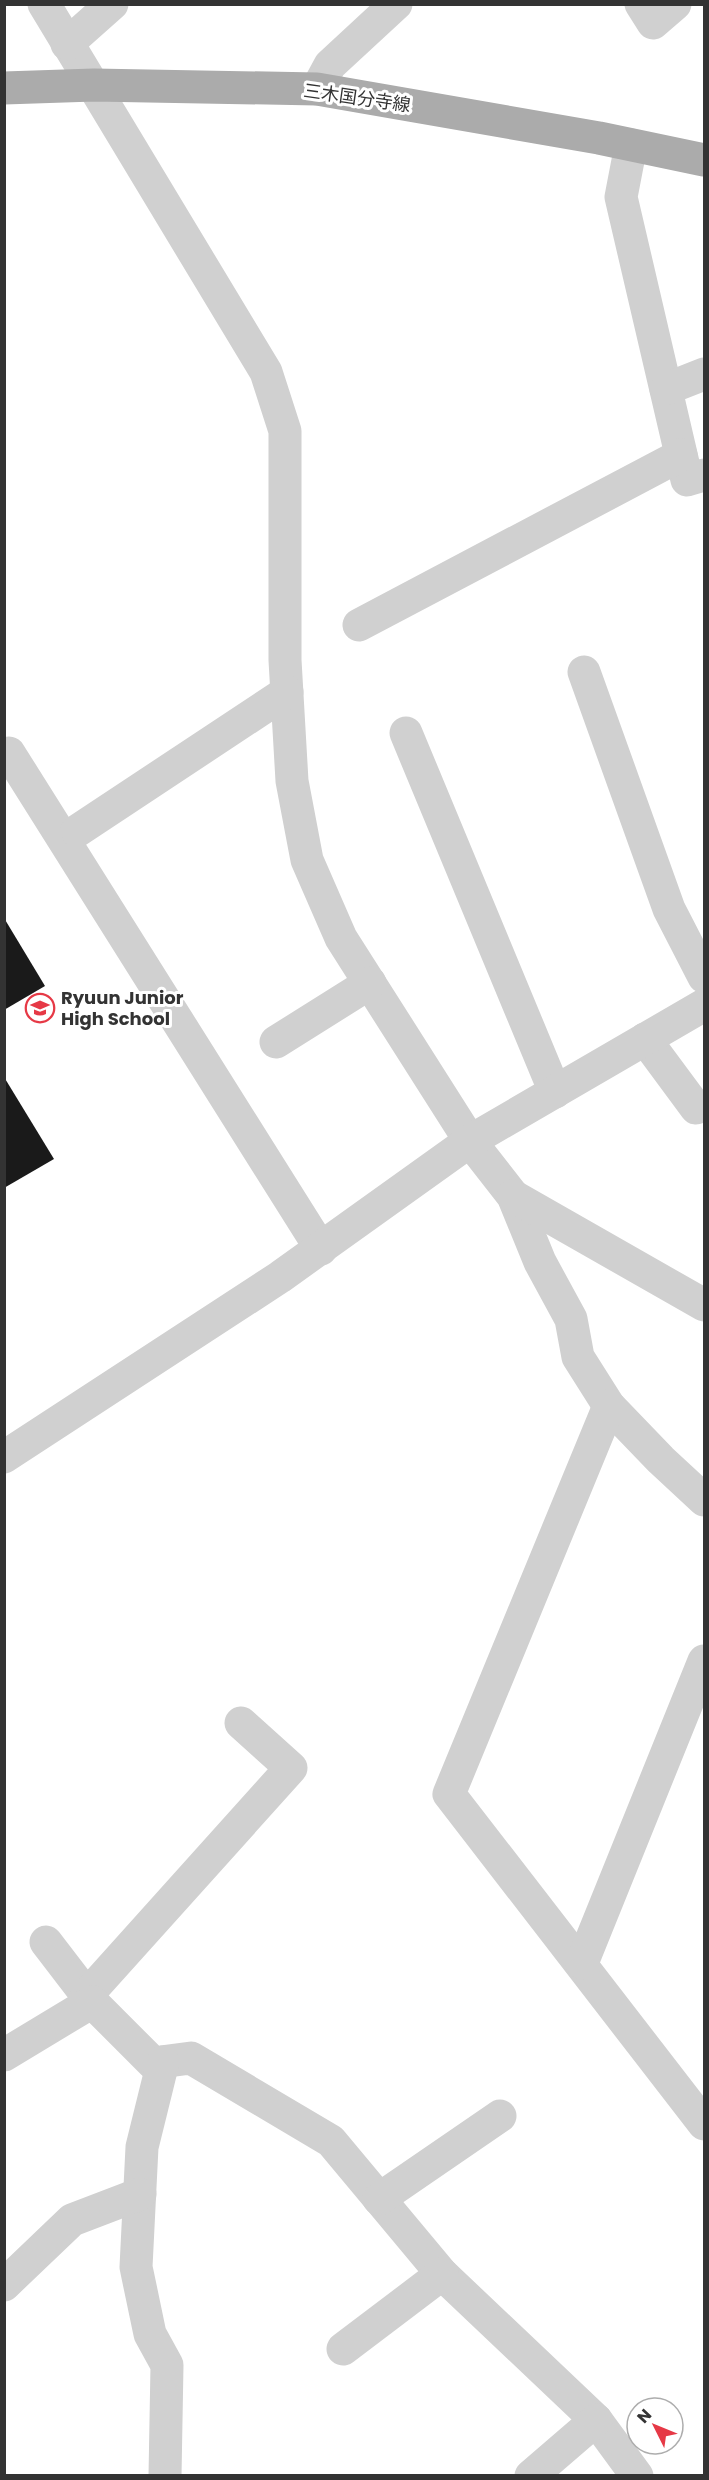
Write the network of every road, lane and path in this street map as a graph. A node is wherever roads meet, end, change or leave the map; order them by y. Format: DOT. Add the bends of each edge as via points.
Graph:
graph roads {
  1 [pos="44,4"];
  2 [pos="112,4"];
  3 [pos="396,4"];
  4 [pos="641,4"];
  5 [pos="675,4"];
  6 [pos="67,44"];
  7 [pos="94,85"];
  8 [pos="4,88"];
  9 [pos="316,89"];
  10 [pos="631,145"];
  11 [pos="705,160"];
  12 [pos="705,374"];
  13 [pos="666,389"];
  14 [pos="693,465"];
  15 [pos="359,626"];
  16 [pos="584,672"];
  17 [pos="287,692"];
  18 [pos="406,733"];
  19 [pos="9,753"];
  20 [pos="77,831"];
  21 [pos="705,977"];
  22 [pos="370,983"];
  23 [pos="705,1005"];
  24 [pos="645,1039"];
  25 [pos="276,1042"];
  26 [pos="555,1092"];
  27 [pos="696,1108"];
  28 [pos="470,1141"];
  29 [pos="513,1196"];
  30 [pos="321,1249"];
  31 [pos="705,1305"];
  32 [pos="609,1406"];
  33 [pos="4,1457"];
  34 [pos="705,1500"];
  35 [pos="705,1661"];
  36 [pos="241,1723"];
  37 [pos="46,1942"];
  38 [pos="582,1963"];
  39 [pos="90,1998"];
  40 [pos="4,2055"];
  41 [pos="163,2062"];
  42 [pos="500,2116"];
  43 [pos="705,2124"];
  44 [pos="140,2194"];
  45 [pos="379,2199"];
  46 [pos="442,2274"];
  47 [pos="4,2285"];
  48 [pos="343,2349"];
  49 [pos="596,2420"];
  50 [pos="165,2475"];
  51 [pos="531,2475"];
  52 [pos="637,2475"];
  1 -- 6 [label="street"];
  2 -- 6 [label="street"];
  3 -- 9 [label="street" via="330,64"];
  4 -- 5 [label="street" via="653,23"];
  6 -- 7 [label="street"];
  7 -- 8 [label="main road, 三木国分寺線"];
  7 -- 9 [label="main road, 三木国分寺線"];
  7 -- 17 [label="street" via="266,372 285,430"];
  9 -- 10 [label="main road, 三木国分寺線"];
  10 -- 11 [label="main road, 三木国分寺線"];
  10 -- 13 [label="street" via="621,197"];
  12 -- 13 [label="street"];
  13 -- 14 [label="street"];
  14 -- 15 [label="street"];
  16 -- 21 [label="street" via="669,909"];
  17 -- 20 [label="street"];
  17 -- 22 [label="street" via="292,781 308,860 341,938"];
  18 -- 26 [label="street"];
  19 -- 30 [label="street"];
  22 -- 25 [label="street"];
  22 -- 28 [label="street"];
  23 -- 24 [label="street"];
  24 -- 26 [label="street"];
  24 -- 27 [label="street"];
  26 -- 28 [label="street"];
  28 -- 29 [label="street"];
  28 -- 30 [label="street"];
  29 -- 31 [label="street"];
  29 -- 32 [label="street" via="540,1262 571,1319 578,1357"];
  30 -- 33 [label="street"];
  32 -- 34 [label="street"];
  32 -- 38 [label="street" via="449,1794"];
  35 -- 38 [label="street"];
  36 -- 39 [label="street" via="291,1768"];
  37 -- 39 [label="street"];
  38 -- 43 [label="street"];
  39 -- 40 [label="street"];
  39 -- 41 [label="street" via="153,2063"];
  41 -- 44 [label="street" via="142,2147"];
  41 -- 45 [label="street" via="191,2058 331,2142"];
  42 -- 45 [label="street"];
  44 -- 47 [label="street" via="72,2220"];
  44 -- 50 [label="street" via="136,2267 150,2334 167,2365"];
  45 -- 46 [label="street"];
  46 -- 48 [label="street"];
  46 -- 49 [label="street"];
  49 -- 51 [label="street"];
  49 -- 52 [label="street"];
}
